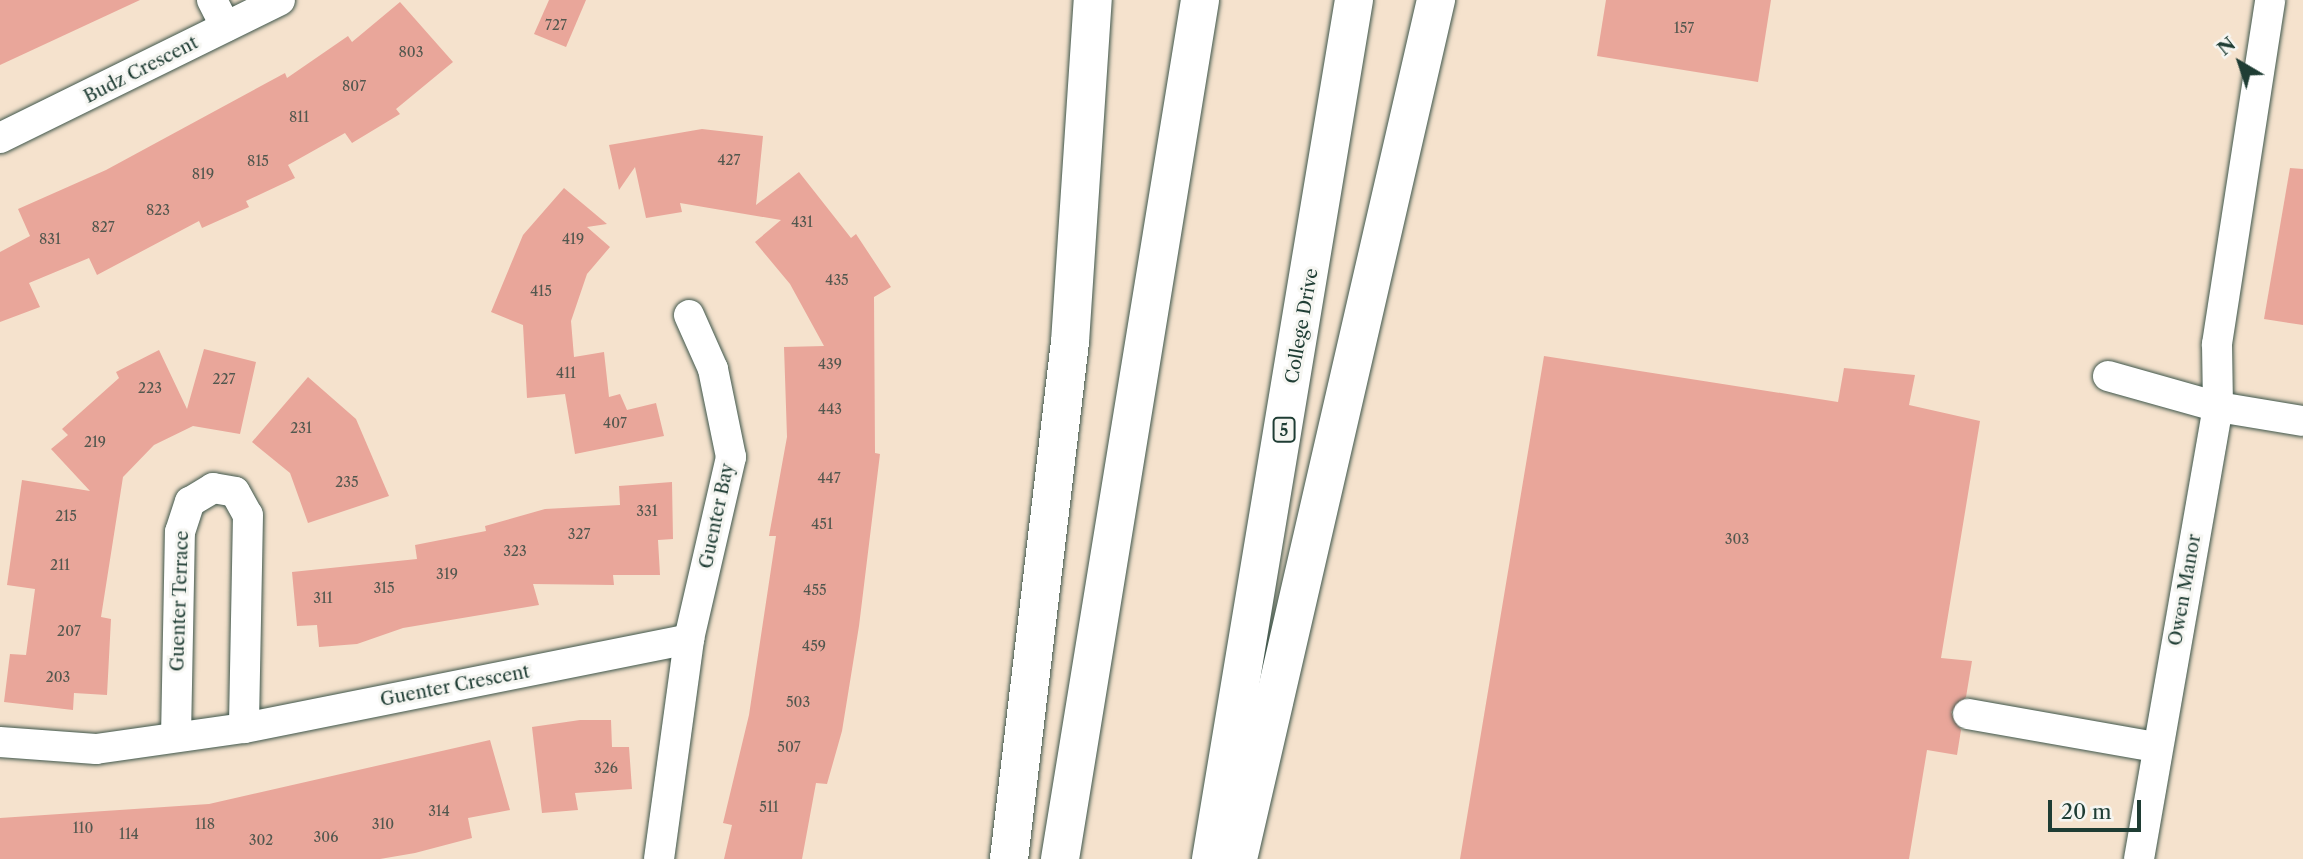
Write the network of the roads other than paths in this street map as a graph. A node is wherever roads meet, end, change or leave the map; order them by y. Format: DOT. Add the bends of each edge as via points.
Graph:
graph roads {
  1 [pos="212,0"];
  2 [pos="280,0"];
  3 [pos="1093,0"];
  4 [pos="1200,0"];
  5 [pos="1354,0"];
  6 [pos="1436,0"];
  7 [pos="2270,0"];
  8 [pos="226,27"];
  9 [pos="0,138"];
  10 [pos="689,315"];
  11 [pos="2108,376"];
  12 [pos="2218,407"];
  13 [pos="2303,421"];
  14 [pos="689,639"];
  15 [pos="1968,714"];
  16 [pos="244,728"];
  17 [pos="176,737"];
  18 [pos="0,742"];
  19 [pos="2156,747"];
  20 [pos="659,859"];
  21 [pos="1009,859"];
  22 [pos="1060,859"];
  23 [pos="1211,859"];
  24 [pos="1238,859"];
  25 [pos="2139,859"];
  1 -- 8 [label="street"];
  2 -- 8 [label="street, Budz Crescent"];
  3 -- 21 [label="highway" via="1070,342"];
  4 -- 22 [label="highway"];
  5 -- 23 [label="highway, College Drive / 5"];
  6 -- 24 [label="highway"];
  7 -- 12 [label="street, Owen Manor" via="2217,344"];
  8 -- 9 [label="street, Budz Crescent"];
  10 -- 14 [label="street, Guenter Bay" via="713,369 731,457"];
  11 -- 12 [label="street"];
  12 -- 13 [label="street"];
  12 -- 19 [label="street, Owen Manor"];
  14 -- 16 [label="street, Guenter Crescent"];
  14 -- 20 [label="street"];
  15 -- 19 [label="street"];
  16 -- 17 [label="street, Guenter Crescent"];
  16 -- 17 [label="street, Guenter Terrace" via="248,515 235,492 213,488 190,502 180,531"];
  17 -- 18 [label="street, Guenter Crescent" via="96,749"];
  19 -- 25 [label="street, Owen Manor"];
}
